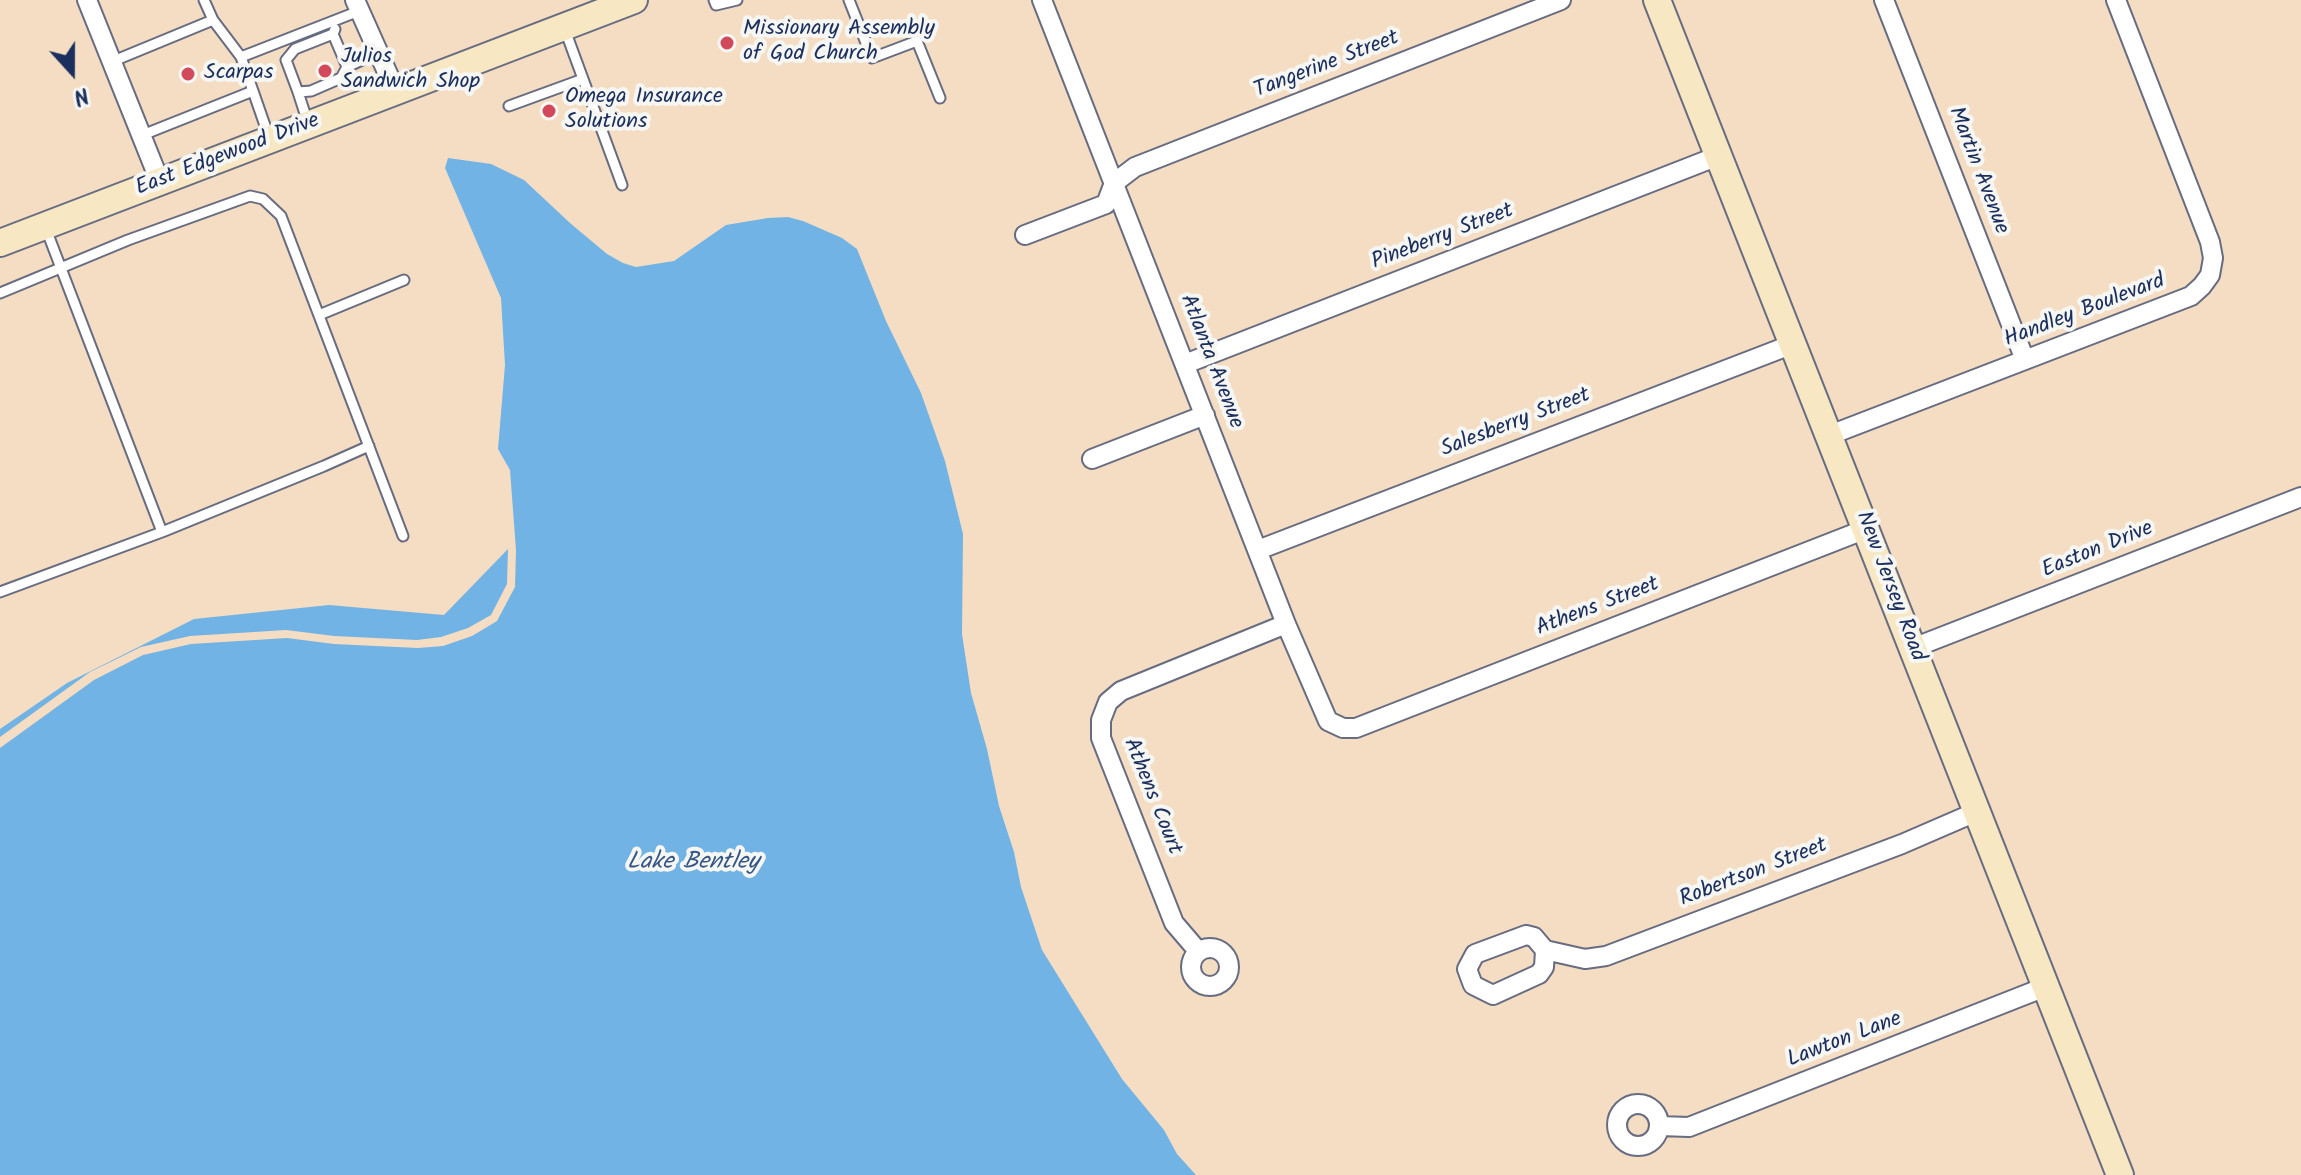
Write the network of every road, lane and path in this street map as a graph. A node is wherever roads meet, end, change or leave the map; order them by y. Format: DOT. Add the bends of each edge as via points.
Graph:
graph roads {
  1 [pos="87,0"];
  2 [pos="204,0"];
  3 [pos="634,0"];
  4 [pos="714,0"];
  5 [pos="737,0"];
  6 [pos="849,0"];
  7 [pos="1042,0"];
  8 [pos="1561,0"];
  9 [pos="1657,0"];
  10 [pos="1884,0"];
  11 [pos="2116,0"];
  12 [pos="357,5"];
  13 [pos="340,18"];
  14 [pos="213,20"];
  15 [pos="564,27"];
  16 [pos="333,34"];
  17 [pos="377,53"];
  18 [pos="241,57"];
  19 [pos="111,62"];
  20 [pos="347,67"];
  21 [pos="583,79"];
  22 [pos="253,91"];
  23 [pos="298,92"];
  24 [pos="396,92"];
  25 [pos="940,98"];
  26 [pos="509,106"];
  27 [pos="309,125"];
  28 [pos="140,136"];
  29 [pos="270,140"];
  30 [pos="1718,156"];
  31 [pos="160,182"];
  32 [pos="1114,183"];
  33 [pos="622,185"];
  34 [pos="45,226"];
  35 [pos="1025,235"];
  36 [pos="0,243"];
  37 [pos="61,269"];
  38 [pos="404,280"];
  39 [pos="0,293"];
  40 [pos="319,315"];
  41 [pos="1793,344"];
  42 [pos="2025,360"];
  43 [pos="1185,364"];
  44 [pos="1205,415"];
  45 [pos="1830,435"];
  46 [pos="369,446"];
  47 [pos="1092,459"];
  48 [pos="2301,497"];
  49 [pos="1866,529"];
  50 [pos="162,532"];
  51 [pos="403,536"];
  52 [pos="1258,550"];
  53 [pos="0,592"];
  54 [pos="1286,624"];
  55 [pos="1913,648"];
  56 [pos="1347,728"];
  57 [pos="1976,812"];
  58 [pos="1545,950"];
  59 [pos="1198,951"];
  60 [pos="2045,987"];
  61 [pos="1660,1126"];
  62 [pos="2120,1175"];
  1 -- 19 [label="street"];
  2 -- 14 [label="lane"];
  3 -- 15 [label="street, East Edgewood Drive"];
  4 -- 5 [label="lane" via="716,5"];
  6 -- 25 [label="lane" via="872,58 917,41"];
  7 -- 32 [label="street, Atlanta Avenue"];
  8 -- 32 [label="street, Tangerine Street" via="1135,167"];
  9 -- 30 [label="street, New Jersey Road"];
  10 -- 42 [label="street, Martin Avenue"];
  11 -- 42 [label="street, Handley Boulevard" via="2210,242 2210,275 2191,296"];
  12 -- 13 [label="lane"];
  12 -- 17 [label="street"];
  13 -- 16 [label="lane"];
  13 -- 18 [label="lane"];
  14 -- 18 [label="lane"];
  14 -- 19 [label="lane"];
  15 -- 21 [label="lane"];
  15 -- 24 [label="street, East Edgewood Drive"];
  16 -- 20 [label="lane"];
  16 -- 23 [label="lane" via="295,49 286,60"];
  17 -- 20 [label="lane"];
  17 -- 24 [label="street"];
  18 -- 22 [label="lane"];
  19 -- 28 [label="street"];
  20 -- 23 [label="lane" via="341,78"];
  21 -- 26 [label="lane"];
  21 -- 33 [label="lane"];
  22 -- 28 [label="lane"];
  22 -- 29 [label="lane"];
  23 -- 27 [label="lane"];
  24 -- 27 [label="street, East Edgewood Drive"];
  27 -- 29 [label="street, East Edgewood Drive"];
  28 -- 31 [label="street"];
  29 -- 31 [label="street, East Edgewood Drive"];
  30 -- 41 [label="street, New Jersey Road"];
  30 -- 43 [label="street, Pineberry Street"];
  31 -- 34 [label="street, East Edgewood Drive"];
  32 -- 35 [label="street, Tangerine Street" via="1106,204"];
  32 -- 43 [label="street, Atlanta Avenue"];
  34 -- 36 [label="street, East Edgewood Drive"];
  34 -- 37 [label="lane"];
  37 -- 39 [label="lane"];
  37 -- 40 [label="lane" via="250,196 263,199 281,216"];
  37 -- 50 [label="lane"];
  38 -- 40 [label="lane"];
  40 -- 46 [label="lane"];
  41 -- 45 [label="street, New Jersey Road"];
  41 -- 52 [label="street, Salesberry Street"];
  42 -- 45 [label="street, Handley Boulevard"];
  43 -- 44 [label="street, Atlanta Avenue"];
  44 -- 47 [label="street"];
  44 -- 52 [label="street, Atlanta Avenue"];
  45 -- 49 [label="street, New Jersey Road"];
  46 -- 50 [label="lane"];
  46 -- 51 [label="lane"];
  48 -- 55 [label="street, Easton Drive"];
  49 -- 55 [label="street, New Jersey Road"];
  49 -- 56 [label="street, Athens Street"];
  50 -- 53 [label="lane"];
  52 -- 54 [label="street, Atlanta Avenue"];
  54 -- 56 [label="street, Atlanta Avenue" via="1328,721"];
  54 -- 59 [label="street, Athens Court" via="1121,691 1108,702 1101,720 1101,738 1174,923"];
  55 -- 57 [label="street, New Jersey Road"];
  57 -- 58 [label="street, Robertson Street" via="1606,956 1585,959"];
  57 -- 60 [label="street, New Jersey Road"];
  60 -- 61 [label="street, Lawton Lane" via="1689,1127"];
  60 -- 62 [label="street, New Jersey Road"];
}
